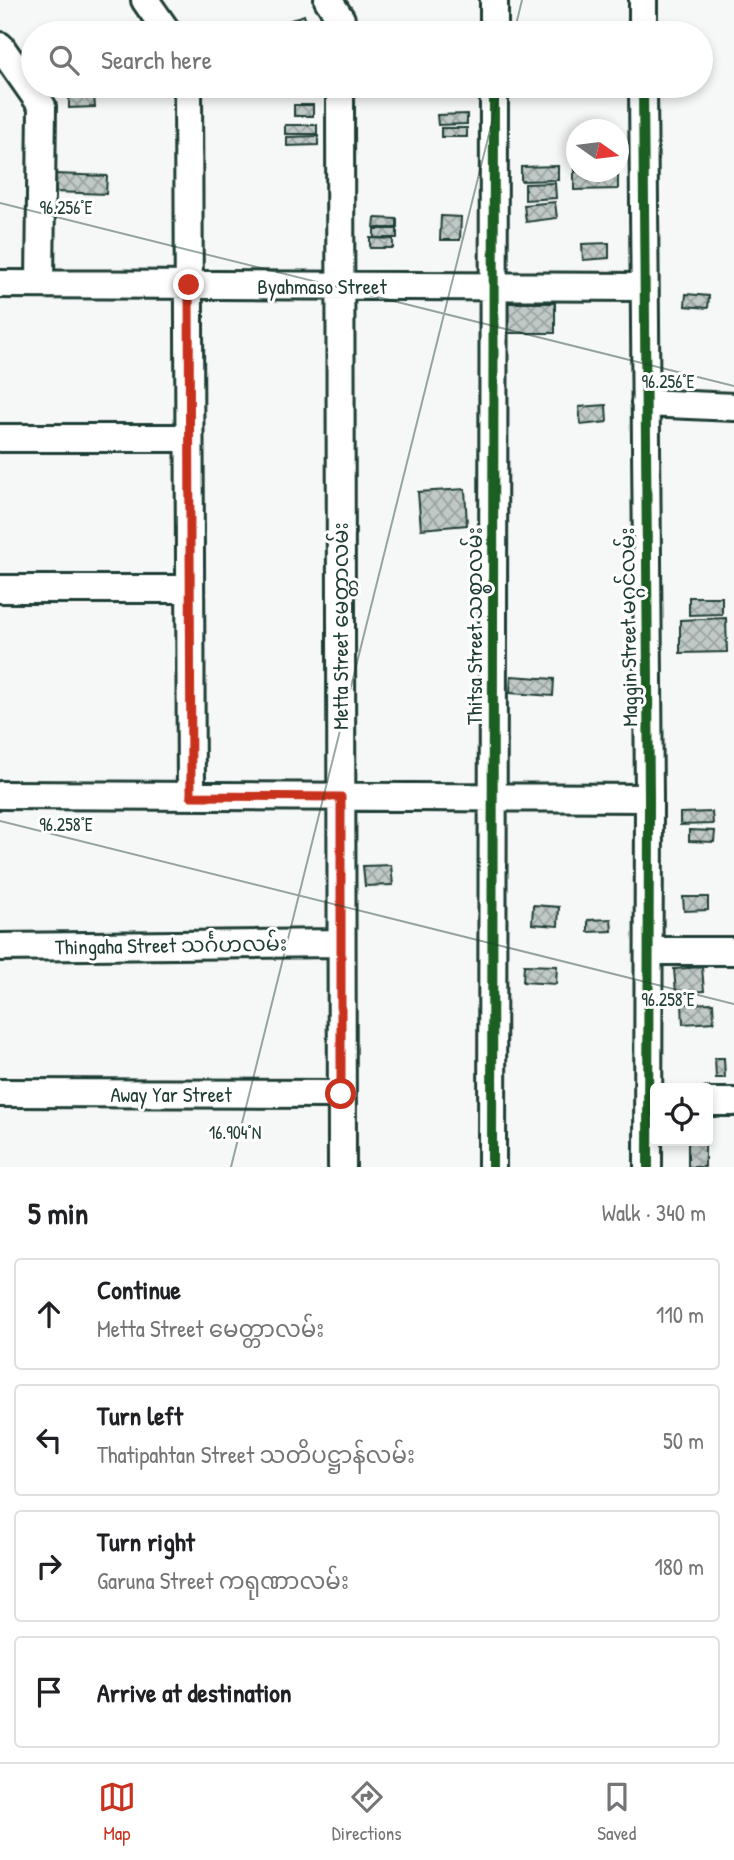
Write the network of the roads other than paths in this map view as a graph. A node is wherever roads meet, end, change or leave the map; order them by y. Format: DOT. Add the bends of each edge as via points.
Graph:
graph roads {
  1 [pos="145,0"];
  2 [pos="328,0"];
  3 [pos="494,0"];
  4 [pos="643,0"];
  5 [pos="160,21"];
  6 [pos="341,21"];
  7 [pos="494,21"];
  8 [pos="643,21"];
  9 [pos="0,46"];
  10 [pos="21,75"];
  11 [pos="37,98"];
  12 [pos="188,98"];
  13 [pos="340,98"];
  14 [pos="494,98"];
  15 [pos="643,98"];
  16 [pos="0,284"];
  17 [pos="40,284"];
  18 [pos="189,285"];
  19 [pos="339,285"];
  20 [pos="493,286"];
  21 [pos="644,287"];
  22 [pos="645,403"];
  23 [pos="734,407"];
  24 [pos="0,438"];
  25 [pos="189,438"];
  26 [pos="0,589"];
  27 [pos="189,589"];
  28 [pos="0,795"];
  29 [pos="191,796"];
  30 [pos="341,797"];
  31 [pos="493,797"];
  32 [pos="649,798"];
  33 [pos="341,943"];
  34 [pos="0,947"];
  35 [pos="649,951"];
  36 [pos="734,951"];
  37 [pos="652,1083"];
  38 [pos="0,1093"];
  39 [pos="341,1094"];
  40 [pos="713,1102"];
  41 [pos="734,1102"];
  42 [pos="650,1134"];
  43 [pos="342,1167"];
  44 [pos="492,1167"];
  45 [pos="648,1167"];
  1 -- 5 [label="street"];
  2 -- 6 [label="street"];
  3 -- 7 [label="street"];
  4 -- 8 [label="street"];
  9 -- 10 [label="street"];
  11 -- 17 [label="street" via="43,106"];
  12 -- 18 [label="street"];
  13 -- 19 [label="street, Metta Street မေတ္တာလမ်း"];
  14 -- 20 [label="street, Thitsa Street သစ္စာလမ်း"];
  15 -- 21 [label="street, Maggin Street မဂ္ဂင်လမ်း"];
  16 -- 17 [label="street, Byahmaso Street"];
  17 -- 18 [label="street, Byahmaso Street"];
  18 -- 19 [label="street, Byahmaso Street"];
  18 -- 25 [label="street"];
  19 -- 20 [label="street, Byahmaso Street"];
  19 -- 30 [label="street, Metta Street မေတ္တာလမ်း"];
  20 -- 21 [label="street, Byahmaso Street"];
  20 -- 31 [label="street, Thitsa Street သစ္စာလမ်း"];
  21 -- 22 [label="street, Maggin Street မဂ္ဂင်လမ်း"];
  22 -- 23 [label="street"];
  22 -- 32 [label="street, Maggin Street မဂ္ဂင်လမ်း"];
  24 -- 25 [label="street"];
  25 -- 27 [label="street"];
  26 -- 27 [label="street"];
  27 -- 29 [label="street"];
  28 -- 29 [label="street"];
  29 -- 30 [label="street"];
  30 -- 31 [label="street"];
  30 -- 33 [label="street, Metta Street မေတ္တာလမ်း"];
  31 -- 32 [label="street"];
  31 -- 44 [label="street, Thitsa Street သစ္စာလမ်း"];
  32 -- 35 [label="street, Maggin Street မဂ္ဂင်လမ်း"];
  33 -- 34 [label="street, Thingaha Street သင်္ဂဟလမ်း"];
  33 -- 39 [label="street, Metta Street မေတ္တာလမ်း"];
  35 -- 36 [label="street"];
  35 -- 37 [label="street, Maggin Street မဂ္ဂင်လမ်း"];
  38 -- 39 [label="street, Away Yar Street"];
  39 -- 43 [label="street, Metta Street မေတ္တာလမ်း"];
  40 -- 41 [label="street"];
  42 -- 45 [label="street, Maggin Street မဂ္ဂင်လမ်း"];
}
